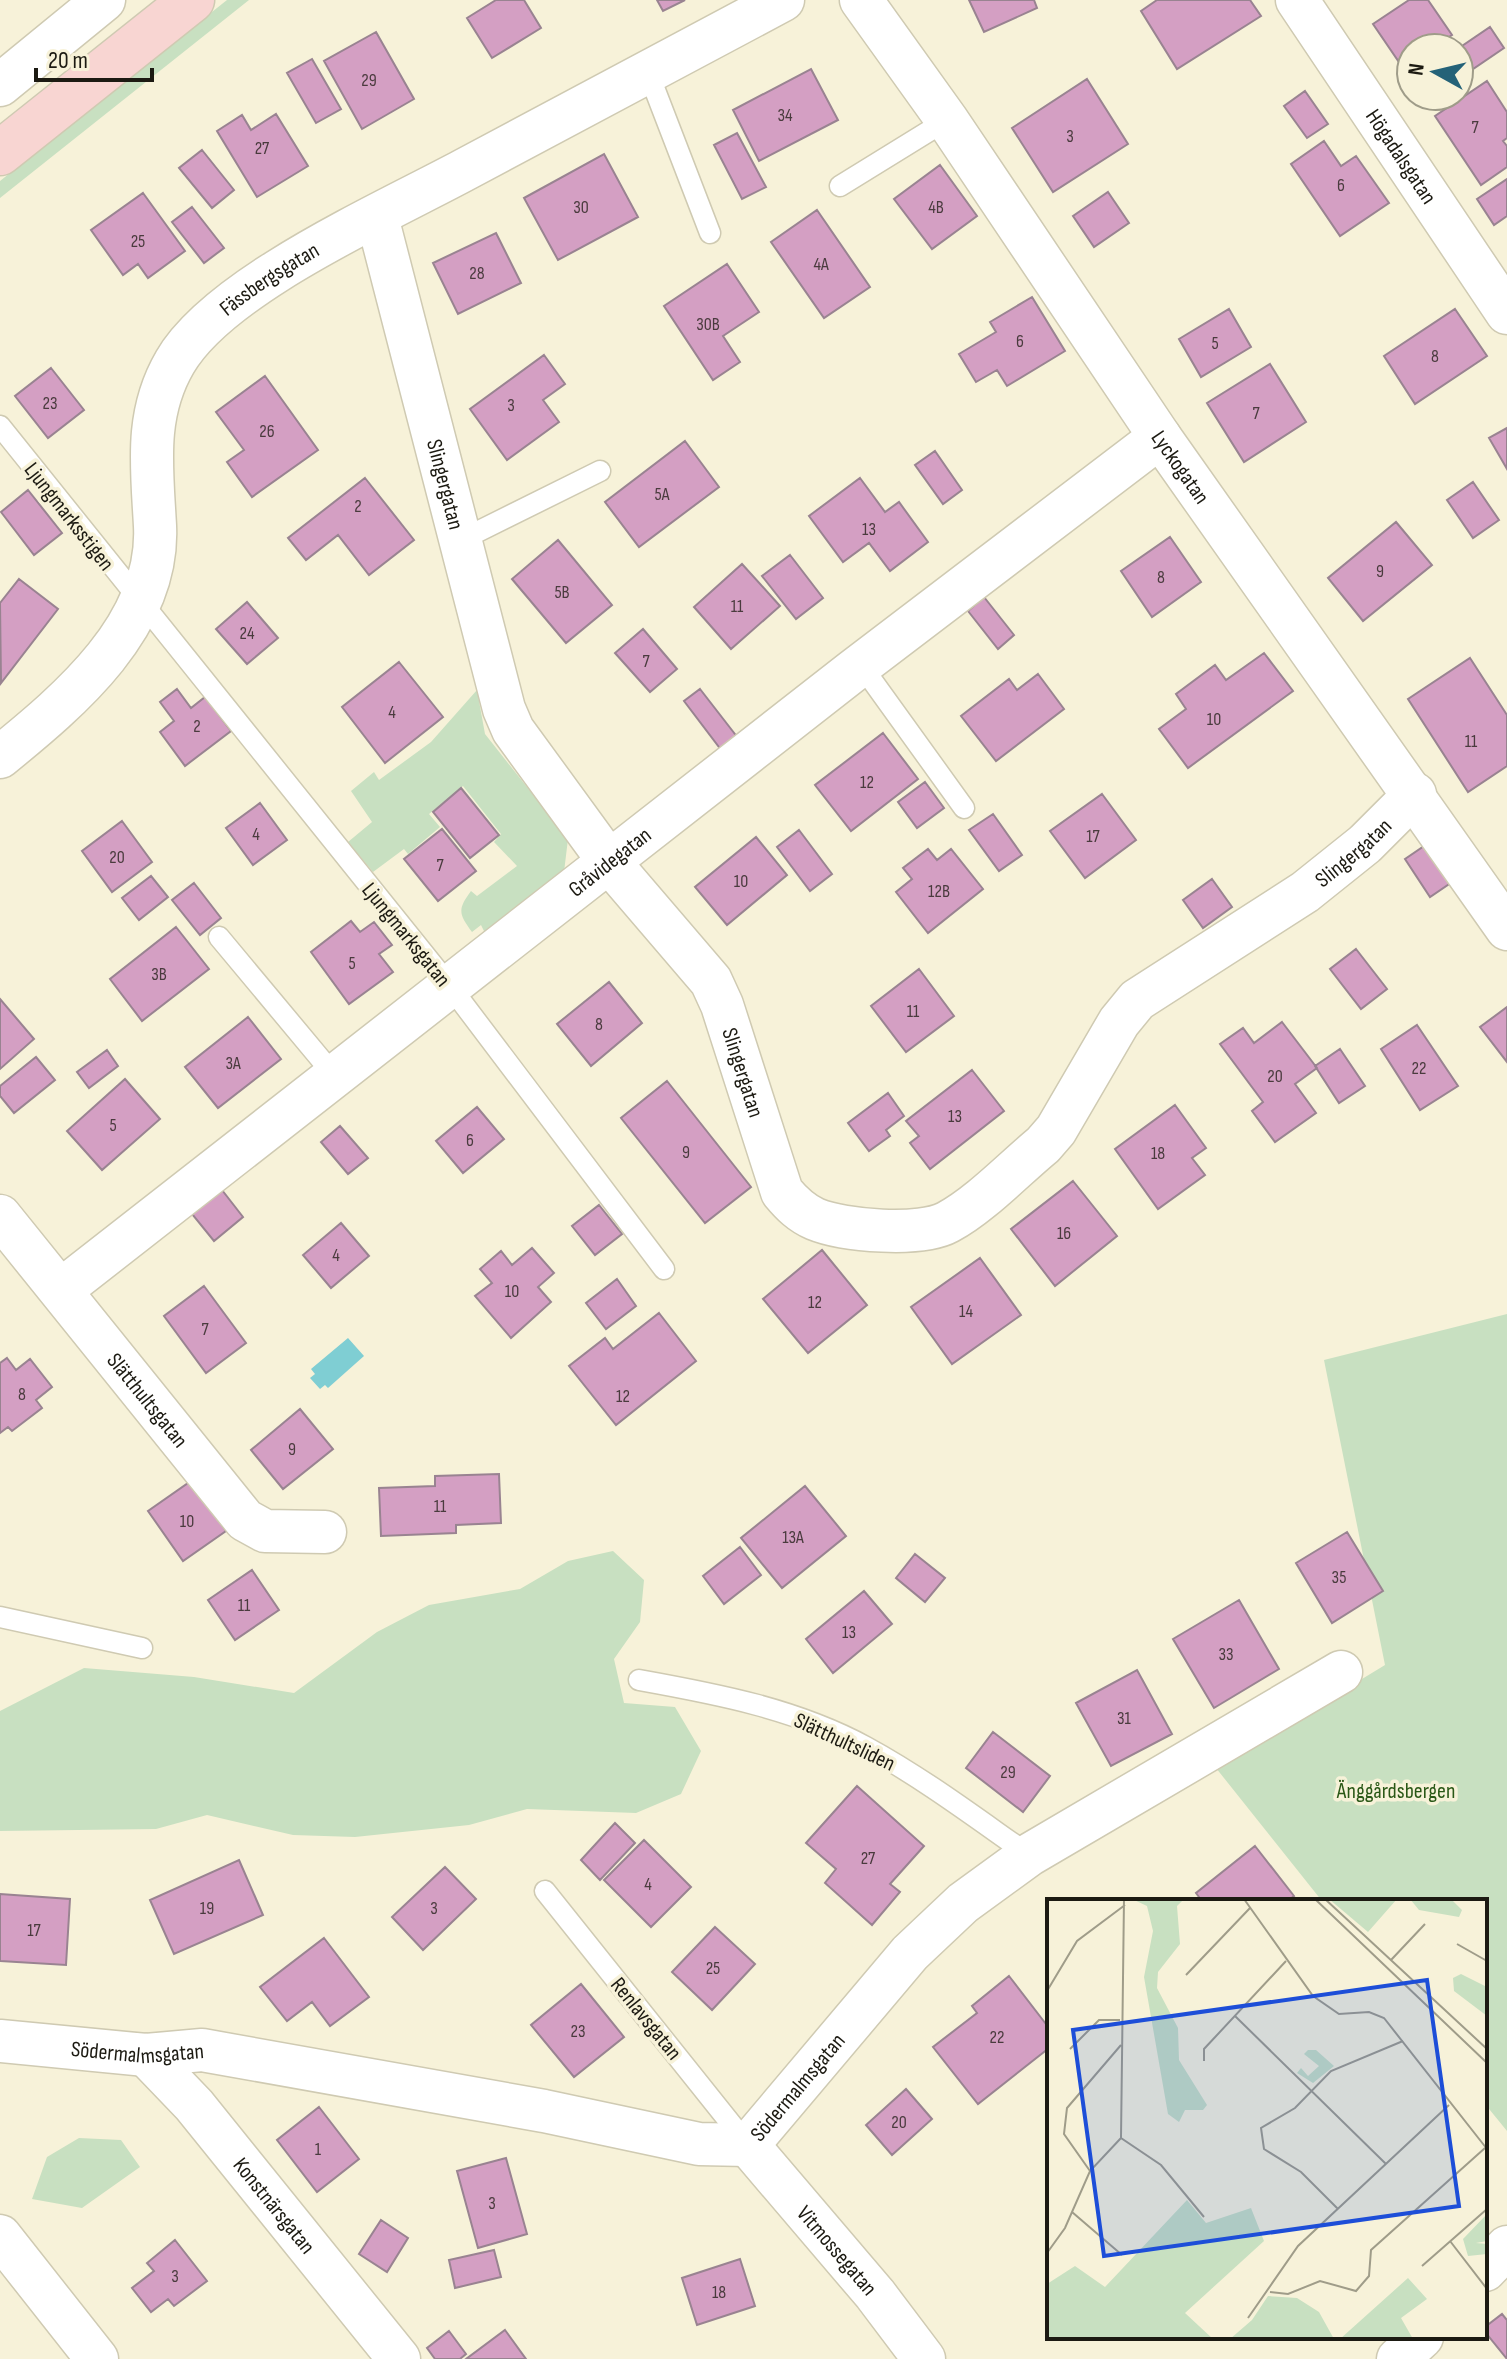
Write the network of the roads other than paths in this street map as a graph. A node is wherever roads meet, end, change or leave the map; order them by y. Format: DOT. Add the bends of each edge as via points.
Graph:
graph roads {
  1 [pos="104,0"];
  2 [pos="192,0"];
  3 [pos="783,0"];
  4 [pos="861,0"];
  5 [pos="1297,0"];
  6 [pos="648,72"];
  7 [pos="0,85"];
  8 [pos="947,120"];
  9 [pos="0,153"];
  10 [pos="840,186"];
  11 [pos="377,217"];
  12 [pos="710,233"];
  13 [pos="1507,313"];
  14 [pos="0,426"];
  15 [pos="1160,437"];
  16 [pos="600,471"];
  17 [pos="461,540"];
  18 [pos="141,606"];
  19 [pos="861,665"];
  20 [pos="0,757"];
  21 [pos="1415,794"];
  22 [pos="964,808"];
  23 [pos="610,863"];
  24 [pos="1507,929"];
  25 [pos="219,937"];
  26 [pos="449,985"];
  27 [pos="334,1075"];
  28 [pos="0,1216"];
  29 [pos="664,1269"];
  30 [pos="61,1290"];
  31 [pos="325,1532"];
  32 [pos="0,1617"];
  33 [pos="142,1648"];
  34 [pos="1341,1672"];
  35 [pos="639,1680"];
  36 [pos="1029,1855"];
  37 [pos="545,1891"];
  38 [pos="0,2041"];
  39 [pos="146,2055"];
  40 [pos="748,2145"];
  41 [pos="0,2236"];
  42 [pos="1507,2247"];
  43 [pos="1487,2268"];
  44 [pos="1420,2339"];
  45 [pos="97,2359"];
  46 [pos="399,2359"];
  47 [pos="924,2359"];
  48 [pos="1398,2359"];
  1 -- 7 [label="street"];
  2 -- 9 [label="street"];
  3 -- 6 [label="street, Fässbergsgatan"];
  4 -- 8 [label="street, Lyckogatan"];
  5 -- 13 [label="street, Högadalsgatan"];
  6 -- 11 [label="street, Fässbergsgatan"];
  6 -- 12 [label="lane"];
  8 -- 10 [label="lane"];
  8 -- 15 [label="street, Lyckogatan"];
  11 -- 17 [label="street, Slingergatan"];
  11 -- 18 [label="street, Fässbergsgatan" via="268,277 211,317 176,360 154,411 154,558"];
  14 -- 18 [label="lane, Ljungmarksstigen"];
  15 -- 19 [label="street, Gråvidegatan"];
  15 -- 21 [label="street, Lyckogatan"];
  16 -- 17 [label="lane"];
  17 -- 23 [label="street, Slingergatan" via="513,730"];
  18 -- 20 [label="street, Fässbergsgatan" via="94,668 44,721"];
  18 -- 26 [label="lane, Ljungmarksgatan"];
  19 -- 22 [label="lane"];
  19 -- 23 [label="street, Gråvidegatan"];
  21 -- 23 [label="street, Slingergatan" via="1365,844 1305,892 1137,1000 1043,1145 950,1222 921,1231 834,1225 796,1208 782,1192 711,981"];
  21 -- 24 [label="street, Lyckogatan"];
  23 -- 26 [label="street, Gråvidegatan"];
  25 -- 27 [label="lane"];
  26 -- 27 [label="street, Gråvidegatan"];
  26 -- 29 [label="lane, Ljungmarksgatan"];
  27 -- 30 [label="street, Gråvidegatan"];
  28 -- 30 [label="street, Slätthultsgatan"];
  30 -- 31 [label="street, Slätthultsgatan" via="245,1520 265,1531"];
  32 -- 33 [label="lane"];
  34 -- 36 [label="street, Södermalmsgatan"];
  35 -- 36 [label="lane, Slätthultsliden" via="775,1709 864,1746"];
  36 -- 40 [label="street, Södermalmsgatan" via="963,1903 910,1953"];
  37 -- 40 [label="lane, Renlavsgatan"];
  38 -- 39 [label="street, Södermalmsgatan"];
  39 -- 40 [label="street, Södermalmsgatan" via="202,2050 699,2144"];
  39 -- 46 [label="street, Konstnärsgatan" via="194,2105"];
  40 -- 47 [label="street, Vitmossegatan"];
  41 -- 45 [label="street"];
  42 -- 43 [label="street"];
  44 -- 48 [label="street"];
}
